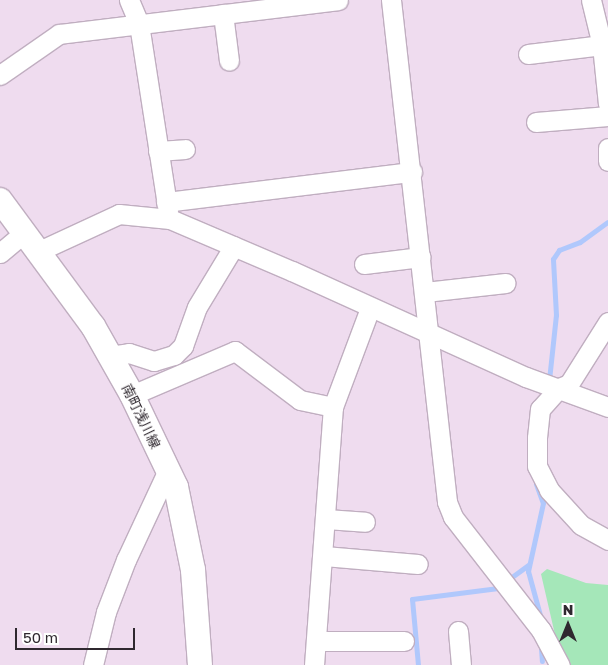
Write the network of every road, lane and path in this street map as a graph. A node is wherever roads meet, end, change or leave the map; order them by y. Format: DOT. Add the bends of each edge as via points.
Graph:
graph roads {
  1 [pos="129,0"];
  2 [pos="338,0"];
  3 [pos="391,0"];
  4 [pos="591,0"];
  5 [pos="220,9"];
  6 [pos="139,24"];
  7 [pos="602,45"];
  8 [pos="528,54"];
  9 [pos="229,61"];
  10 [pos="0,75"];
  11 [pos="608,104"];
  12 [pos="608,116"];
  13 [pos="536,122"];
  14 [pos="608,148"];
  15 [pos="185,149"];
  16 [pos="158,151"];
  17 [pos="608,161"];
  18 [pos="412,172"];
  19 [pos="0,200"];
  20 [pos="168,210"];
  21 [pos="25,232"];
  22 [pos="234,246"];
  23 [pos="39,251"];
  24 [pos="0,253"];
  25 [pos="421,257"];
  26 [pos="364,264"];
  27 [pos="504,283"];
  28 [pos="425,292"];
  29 [pos="370,308"];
  30 [pos="608,322"];
  31 [pos="430,333"];
  32 [pos="110,356"];
  33 [pos="559,388"];
  34 [pos="132,395"];
  35 [pos="332,406"];
  36 [pos="608,407"];
  37 [pos="168,470"];
  38 [pos="326,520"];
  39 [pos="365,522"];
  40 [pos="608,540"];
  41 [pos="324,556"];
  42 [pos="418,564"];
  43 [pos="458,631"];
  44 [pos="316,641"];
  45 [pos="404,641"];
  46 [pos="92,665"];
  47 [pos="200,665"];
  48 [pos="314,665"];
  49 [pos="461,665"];
  50 [pos="559,665"];
  1 -- 6 [label="street"];
  2 -- 5 [label="street"];
  3 -- 18 [label="street"];
  4 -- 7 [label="street"];
  5 -- 6 [label="street"];
  5 -- 9 [label="street"];
  6 -- 10 [label="street" via="59,34"];
  6 -- 16 [label="street"];
  7 -- 8 [label="street"];
  7 -- 11 [label="street"];
  12 -- 13 [label="street"];
  14 -- 17 [label="street"];
  15 -- 16 [label="street"];
  16 -- 20 [label="street"];
  18 -- 20 [label="street"];
  18 -- 25 [label="street"];
  19 -- 21 [label="street, 南町浅川線"];
  20 -- 22 [label="street"];
  20 -- 23 [label="street" via="119,214"];
  21 -- 23 [label="street, 南町浅川線"];
  21 -- 24 [label="street"];
  22 -- 29 [label="street"];
  22 -- 32 [label="street" via="198,307 184,346 174,354 154,361 129,353"];
  23 -- 32 [label="street, 南町浅川線" via="93,326"];
  25 -- 26 [label="street"];
  25 -- 28 [label="street"];
  27 -- 28 [label="street"];
  28 -- 31 [label="street"];
  29 -- 31 [label="street"];
  29 -- 35 [label="street"];
  30 -- 33 [label="street" via="569,384"];
  31 -- 33 [label="street" via="526,378"];
  31 -- 50 [label="street" via="447,502 453,517 540,630"];
  32 -- 34 [label="street, 南町浅川線"];
  33 -- 36 [label="street"];
  33 -- 40 [label="street" via="537,416 537,466 562,507 581,524"];
  34 -- 35 [label="street" via="236,351 300,400"];
  34 -- 37 [label="street, 南町浅川線"];
  35 -- 38 [label="street"];
  37 -- 46 [label="street" via="126,560 106,612"];
  37 -- 47 [label="street, 南町浅川線" via="176,487 188,535"];
  38 -- 39 [label="street"];
  38 -- 41 [label="street"];
  41 -- 42 [label="street"];
  41 -- 44 [label="street"];
  43 -- 49 [label="street"];
  44 -- 45 [label="street"];
  44 -- 48 [label="street"];
}
